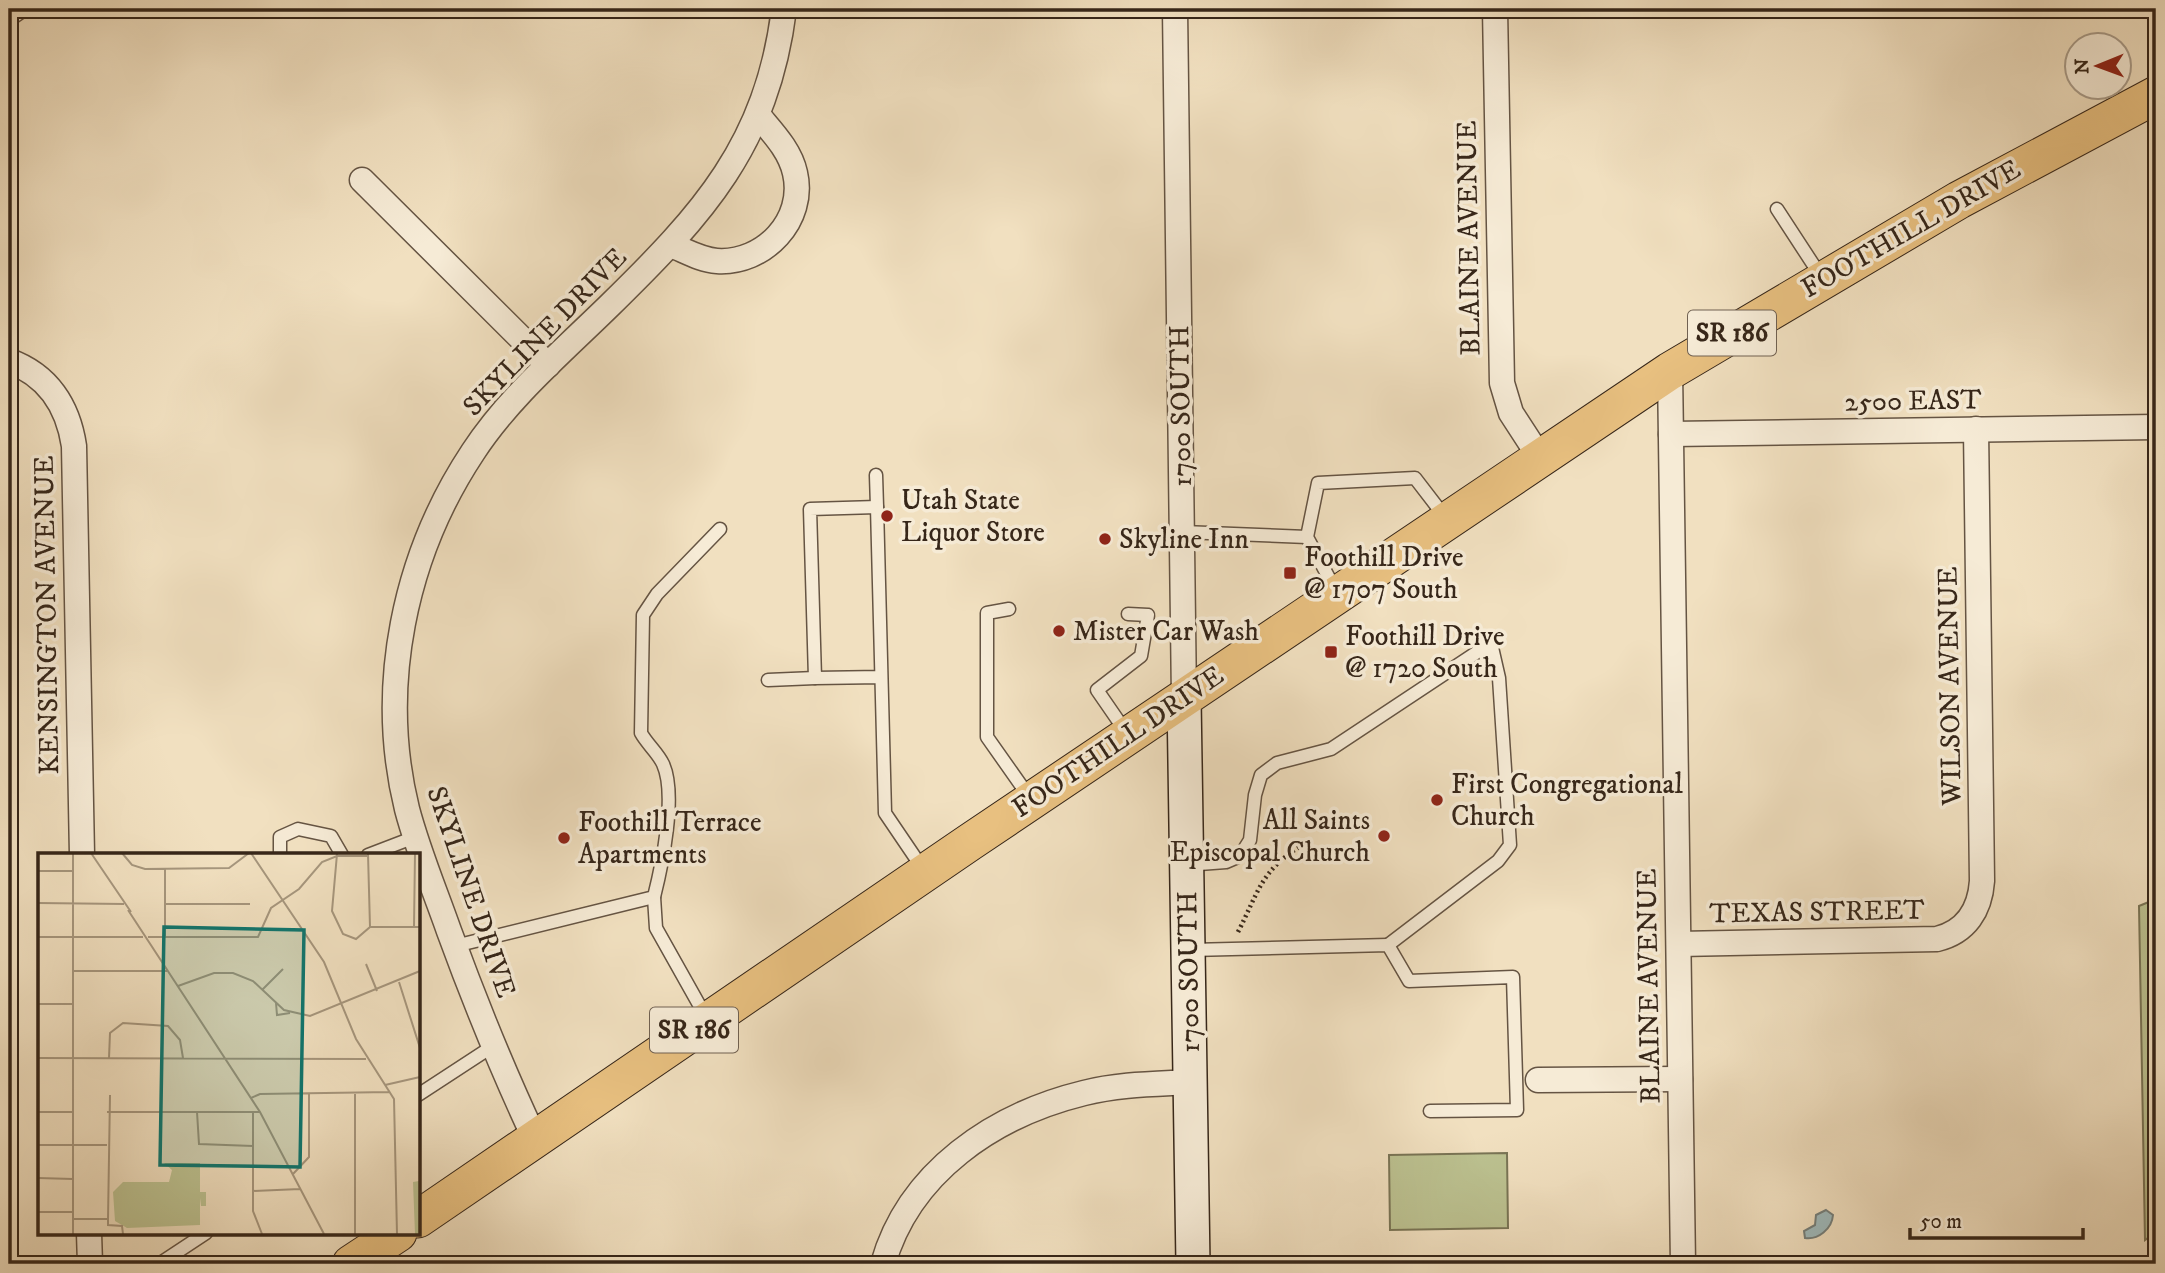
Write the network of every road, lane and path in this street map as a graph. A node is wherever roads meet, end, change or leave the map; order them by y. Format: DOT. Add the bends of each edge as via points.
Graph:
graph roads {
  1 [pos="15,9"];
  2 [pos="783,9"];
  3 [pos="1175,9"];
  4 [pos="1495,9"];
  5 [pos="9,13"];
  6 [pos="2156,95"];
  7 [pos="758,114"];
  8 [pos="362,180"];
  9 [pos="1777,209"];
  10 [pos="671,245"];
  11 [pos="1822,278"];
  12 [pos="9,361"];
  13 [pos="548,365"];
  14 [pos="1670,371"];
  15 [pos="2156,428"];
  16 [pos="1976,429"];
  17 [pos="1671,434"];
  18 [pos="1539,456"];
  19 [pos="876,475"];
  20 [pos="877,507"];
  21 [pos="1448,520"];
  22 [pos="720,529"];
  23 [pos="1183,532"];
  24 [pos="1307,537"];
  25 [pos="1337,593"];
  26 [pos="1009,609"];
  27 [pos="1128,614"];
  28 [pos="881,677"];
  29 [pos="815,678"];
  30 [pos="768,680"];
  31 [pos="1184,699"];
  32 [pos="1129,736"];
  33 [pos="1032,801"];
  34 [pos="2156,803"];
  35 [pos="415,837"];
  36 [pos="1301,846"];
  37 [pos="82,853"];
  38 [pos="280,853"];
  39 [pos="341,853"];
  40 [pos="373,853"];
  41 [pos="2156,861"];
  42 [pos="1186,865"];
  43 [pos="925,872"];
  44 [pos="654,897"];
  45 [pos="1955,933"];
  46 [pos="1678,944"];
  47 [pos="1388,945"];
  48 [pos="455,946"];
  49 [pos="1230,949"];
  50 [pos="1189,950"];
  51 [pos="708,1021"];
  52 [pos="493,1046"];
  53 [pos="1681,1079"];
  54 [pos="1538,1080"];
  55 [pos="1191,1082"];
  56 [pos="420,1094"];
  57 [pos="1430,1111"];
  58 [pos="535,1139"];
  59 [pos="420,1224"];
  60 [pos="89,1234"];
  61 [pos="204,1234"];
  62 [pos="401,1238"];
  63 [pos="90,1264"];
  64 [pos="159,1264"];
  65 [pos="351,1264"];
  66 [pos="883,1264"];
  67 [pos="1193,1264"];
  68 [pos="1683,1264"];
  1 -- 5 [label="street"];
  2 -- 7 [label="street, SKYLINE DRIVE" via="774,69"];
  3 -- 23 [label="street, 1700 SOUTH"];
  4 -- 18 [label="street, BLAINE AVENUE" via="1501,373 1507,404"];
  6 -- 11 [label="main road, FOOTHILL DRIVE / SR 186"];
  7 -- 10 [label="street, SKYLINE DRIVE" via="732,168"];
  7 -- 10 [label="street, SKYLINE DRIVE" via="780,141 796,174 793,213 783,230 761,250 733,261 700,257"];
  8 -- 13 [label="street"];
  9 -- 11 [label="lane"];
  10 -- 13 [label="street, SKYLINE DRIVE"];
  11 -- 14 [label="main road, FOOTHILL DRIVE / SR 186"];
  12 -- 37 [label="street, KENSINGTON AVENUE" via="44,381 63,406 72,432"];
  13 -- 35 [label="street, SKYLINE DRIVE" via="473,451 444,501 419,559 395,672 397,743"];
  14 -- 17 [label="street, BLAINE AVENUE"];
  14 -- 18 [label="main road, FOOTHILL DRIVE / SR 186"];
  15 -- 16 [label="street, 2500 EAST"];
  16 -- 17 [label="street, 2500 EAST"];
  16 -- 45 [label="street, WILSON AVENUE" via="1982,881 1971,919"];
  17 -- 46 [label="street, BLAINE AVENUE"];
  18 -- 21 [label="main road, FOOTHILL DRIVE / SR 186"];
  19 -- 20 [label="lane"];
  20 -- 28 [label="lane"];
  20 -- 29 [label="lane" via="810,509"];
  21 -- 24 [label="lane" via="1415,478 1318,483"];
  21 -- 25 [label="main road, FOOTHILL DRIVE / SR 186"];
  22 -- 44 [label="lane" via="657,594 643,615 641,733 662,763 666,782 665,856"];
  23 -- 24 [label="lane"];
  23 -- 31 [label="street, 1700 SOUTH"];
  24 -- 25 [label="lane"];
  25 -- 31 [label="main road, FOOTHILL DRIVE / SR 186"];
  26 -- 33 [label="lane" via="987,613 987,737"];
  27 -- 32 [label="lane" via="1148,615 1141,656 1097,690"];
  28 -- 29 [label="lane"];
  28 -- 43 [label="lane" via="884,813"];
  29 -- 30 [label="lane"];
  31 -- 32 [label="main road, FOOTHILL DRIVE / SR 186"];
  31 -- 42 [label="street, 1700 SOUTH"];
  32 -- 33 [label="main road, FOOTHILL DRIVE / SR 186"];
  33 -- 43 [label="main road, FOOTHILL DRIVE / SR 186"];
  34 -- 41 [label="path" via="2150,847"];
  35 -- 40 [label="lane"];
  35 -- 48 [label="street, SKYLINE DRIVE"];
  36 -- 49 [label="path" via="1264,877"];
  38 -- 39 [label="lane" via="280,837 298,829 331,836"];
  42 -- 47 [label="lane" via="1226,862 1240,856 1250,840 1261,775 1277,763 1331,749 1491,643 1499,678 1510,845 1498,861"];
  42 -- 50 [label="street, 1700 SOUTH"];
  43 -- 51 [label="main road, FOOTHILL DRIVE / SR 186"];
  44 -- 48 [label="lane"];
  44 -- 51 [label="lane" via="656,929"];
  45 -- 46 [label="street, TEXAS STREET" via="1928,940"];
  46 -- 53 [label="street, BLAINE AVENUE"];
  47 -- 49 [label="lane"];
  47 -- 57 [label="lane" via="1409,981 1513,977 1517,1110"];
  48 -- 52 [label="street, SKYLINE DRIVE"];
  49 -- 50 [label="lane"];
  50 -- 55 [label="street, 1700 SOUTH"];
  51 -- 58 [label="main road, FOOTHILL DRIVE / SR 186"];
  52 -- 56 [label="lane"];
  52 -- 58 [label="street, SKYLINE DRIVE"];
  53 -- 54 [label="street"];
  53 -- 68 [label="street, BLAINE AVENUE"];
  55 -- 66 [label="street" via="1086,1093 1034,1109 995,1128 926,1182 897,1224"];
  55 -- 67 [label="street, 1700 SOUTH"];
  58 -- 59 [label="main road, FOOTHILL DRIVE / SR 186"];
  60 -- 63 [label="street"];
  61 -- 64 [label="lane"];
  62 -- 65 [label="main road, FOOTHILL DRIVE / SR 186"];
}
